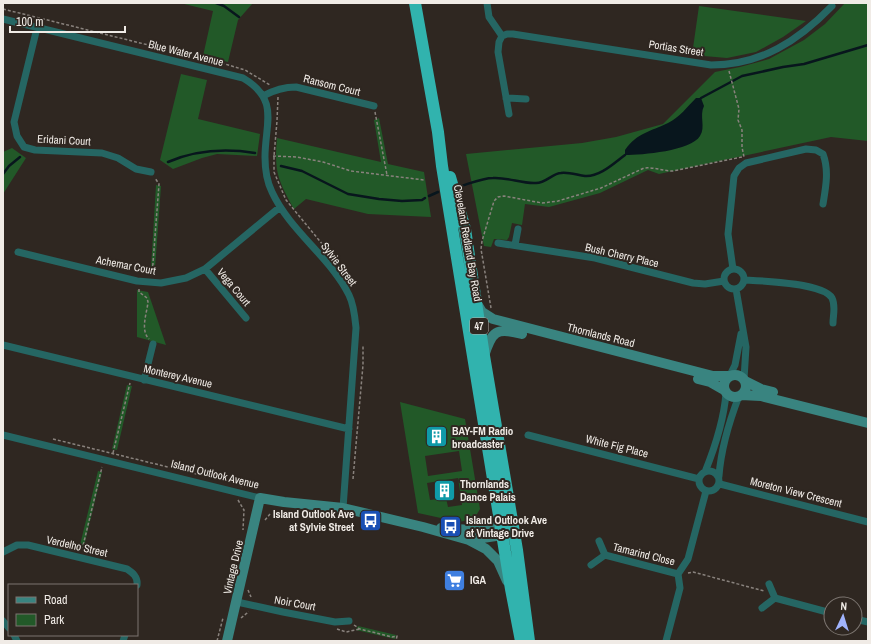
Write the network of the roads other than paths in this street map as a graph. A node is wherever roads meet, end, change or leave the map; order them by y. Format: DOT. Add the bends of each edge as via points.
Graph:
graph roads {
  1 [pos="415,3"];
  2 [pos="487,3"];
  3 [pos="832,4"];
  4 [pos="3,19"];
  5 [pos="37,28"];
  6 [pos="502,36"];
  7 [pos="263,96"];
  8 [pos="506,98"];
  9 [pos="526,99"];
  10 [pos="374,106"];
  11 [pos="509,114"];
  12 [pos="438,132"];
  13 [pos="152,172"];
  14 [pos="823,204"];
  15 [pos="280,208"];
  16 [pos="465,229"];
  17 [pos="518,229"];
  18 [pos="498,243"];
  19 [pos="515,245"];
  20 [pos="18,252"];
  21 [pos="205,269"];
  22 [pos="733,269"];
  23 [pos="745,280"];
  24 [pos="724,281"];
  25 [pos="736,289"];
  26 [pos="462,290"];
  27 [pos="476,302"];
  28 [pos="246,318"];
  29 [pos="833,323"];
  30 [pos="742,327"];
  31 [pos="153,344"];
  32 [pos="3,345"];
  33 [pos="484,356"];
  34 [pos="729,376"];
  35 [pos="144,380"];
  36 [pos="744,380"];
  37 [pos="725,392"];
  38 [pos="740,396"];
  39 [pos="868,416"];
  40 [pos="868,423"];
  41 [pos="349,428"];
  42 [pos="3,435"];
  43 [pos="528,435"];
  44 [pos="705,472"];
  45 [pos="719,476"];
  46 [pos="699,479"];
  47 [pos="720,484"];
  48 [pos="706,491"];
  49 [pos="260,498"];
  50 [pos="343,508"];
  51 [pos="868,522"];
  52 [pos="423,527"];
  53 [pos="507,529"];
  54 [pos="469,540"];
  55 [pos="599,541"];
  56 [pos="3,552"];
  57 [pos="605,555"];
  58 [pos="591,565"];
  59 [pos="678,574"];
  60 [pos="137,584"];
  61 [pos="769,584"];
  62 [pos="511,589"];
  63 [pos="775,598"];
  64 [pos="237,602"];
  65 [pos="762,608"];
  66 [pos="823,610"];
  67 [pos="349,621"];
  68 [pos="227,641"];
  69 [pos="521,641"];
  70 [pos="528,641"];
  71 [pos="666,641"];
  1 -- 12 [label="highway, Cleveland Redland Bay Road / 47"];
  2 -- 6 [label="street" via="489,17"];
  3 -- 6 [label="street, Portias Street" via="816,22 793,40 748,61 728,65 700,63 513,34"];
  4 -- 5 [label="street, Blue Water Avenue"];
  5 -- 7 [label="street, Blue Water Avenue" via="243,78 254,84"];
  5 -- 13 [label="street, Eridani Court" via="14,122 16,136 24,146 35,150 102,153 118,158 136,169"];
  6 -- 8 [label="street" via="498,52"];
  7 -- 10 [label="street, Ransom Court" via="274,90 296,87"];
  7 -- 15 [label="street, Sylvie Street" via="268,115 265,157 268,180"];
  8 -- 9 [label="street"];
  8 -- 11 [label="street"];
  12 -- 16 [label="highway, Cleveland Redland Bay Road / 47"];
  12 -- 26 [label="highway, Cleveland Redland Bay Road / 47"];
  14 -- 22 [label="street" via="827,182 826,163 822,154 816,150 806,149 745,160 734,176 728,234"];
  15 -- 21 [label="street, Achemar Court"];
  15 -- 41 [label="street, Sylvie Street" via="342,282 352,304 356,328"];
  16 -- 26 [label="highway" via="458,229 457,233 462,263"];
  16 -- 27 [label="highway, Cleveland Redland Bay Road / 47"];
  17 -- 19 [label="street"];
  18 -- 19 [label="street, Bush Cherry Place"];
  19 -- 24 [label="street, Bush Cherry Place" via="595,258 693,283"];
  20 -- 21 [label="street, Achemar Court" via="145,282 173,281"];
  21 -- 28 [label="street, Vega Court"];
  22 -- 23 [label="street" via="740,270"];
  22 -- 24 [label="street" via="725,275"];
  23 -- 25 [label="street" via="742,286"];
  23 -- 29 [label="street" via="812,286 825,292 831,297 834,305"];
  24 -- 25 [label="street" via="727,287"];
  25 -- 30 [label="street"];
  26 -- 53 [label="highway, Cleveland Redland Bay Road / 47"];
  27 -- 33 [label="highway, Cleveland Redland Bay Road / 47"];
  27 -- 34 [label="street, Thornlands Road" via="482,312 493,319 714,376"];
  30 -- 34 [label="street" via="735,365"];
  30 -- 36 [label="street" via="746,347"];
  31 -- 35 [label="street"];
  32 -- 35 [label="street, Monterey Avenue"];
  33 -- 37 [label="street, Thornlands Road" via="494,334 510,331 710,382"];
  33 -- 53 [label="highway, Cleveland Redland Bay Road / 47"];
  34 -- 36 [label="street, Thornlands Road" via="735,374"];
  34 -- 37 [label="street" via="724,380"];
  35 -- 41 [label="street, Monterey Avenue"];
  36 -- 38 [label="street" via="745,391"];
  36 -- 39 [label="street, Thornlands Road" via="761,388"];
  37 -- 38 [label="street, Thornlands Road" via="732,397"];
  37 -- 44 [label="street" via="725,408"];
  38 -- 40 [label="street, Thornlands Road" via="761,396"];
  38 -- 45 [label="street" via="733,411 721,457"];
  41 -- 50 [label="street, Sylvie Street"];
  42 -- 49 [label="street, Island Outlook Avenue"];
  43 -- 46 [label="street, White Fig Place"];
  44 -- 45 [label="street" via="715,472"];
  44 -- 46 [label="street"];
  45 -- 47 [label="street"];
  46 -- 48 [label="street" via="700,486"];
  47 -- 48 [label="street" via="714,490"];
  47 -- 51 [label="street, Moreton View Crescent"];
  48 -- 59 [label="street" via="688,559"];
  49 -- 50 [label="street, Island Outlook Avenue"];
  49 -- 64 [label="street, Vintage Drive"];
  50 -- 52 [label="street, Island Outlook Avenue"];
  52 -- 53 [label="street, Island Outlook Avenue"];
  52 -- 54 [label="street, Island Outlook Avenue"];
  53 -- 54 [label="street, Island Outlook Avenue"];
  53 -- 62 [label="highway, Cleveland Redland Bay Road / 47"];
  53 -- 70 [label="highway, Cleveland Redland Bay Road / 47" via="522,585"];
  54 -- 62 [label="street" via="486,549 498,561"];
  55 -- 57 [label="street, Tamarind Close"];
  56 -- 60 [label="street, Verdelho Street" via="17,545 28,545 127,569 134,574"];
  57 -- 58 [label="street, Tamarind Close"];
  57 -- 59 [label="street, Tamarind Close"];
  59 -- 71 [label="street" via="680,588"];
  61 -- 63 [label="street"];
  62 -- 69 [label="highway, Cleveland Redland Bay Road / 47"];
  63 -- 65 [label="street"];
  63 -- 66 [label="street"];
  64 -- 67 [label="street, Noir Court" via="335,622"];
  64 -- 68 [label="street, Vintage Drive"];
}
